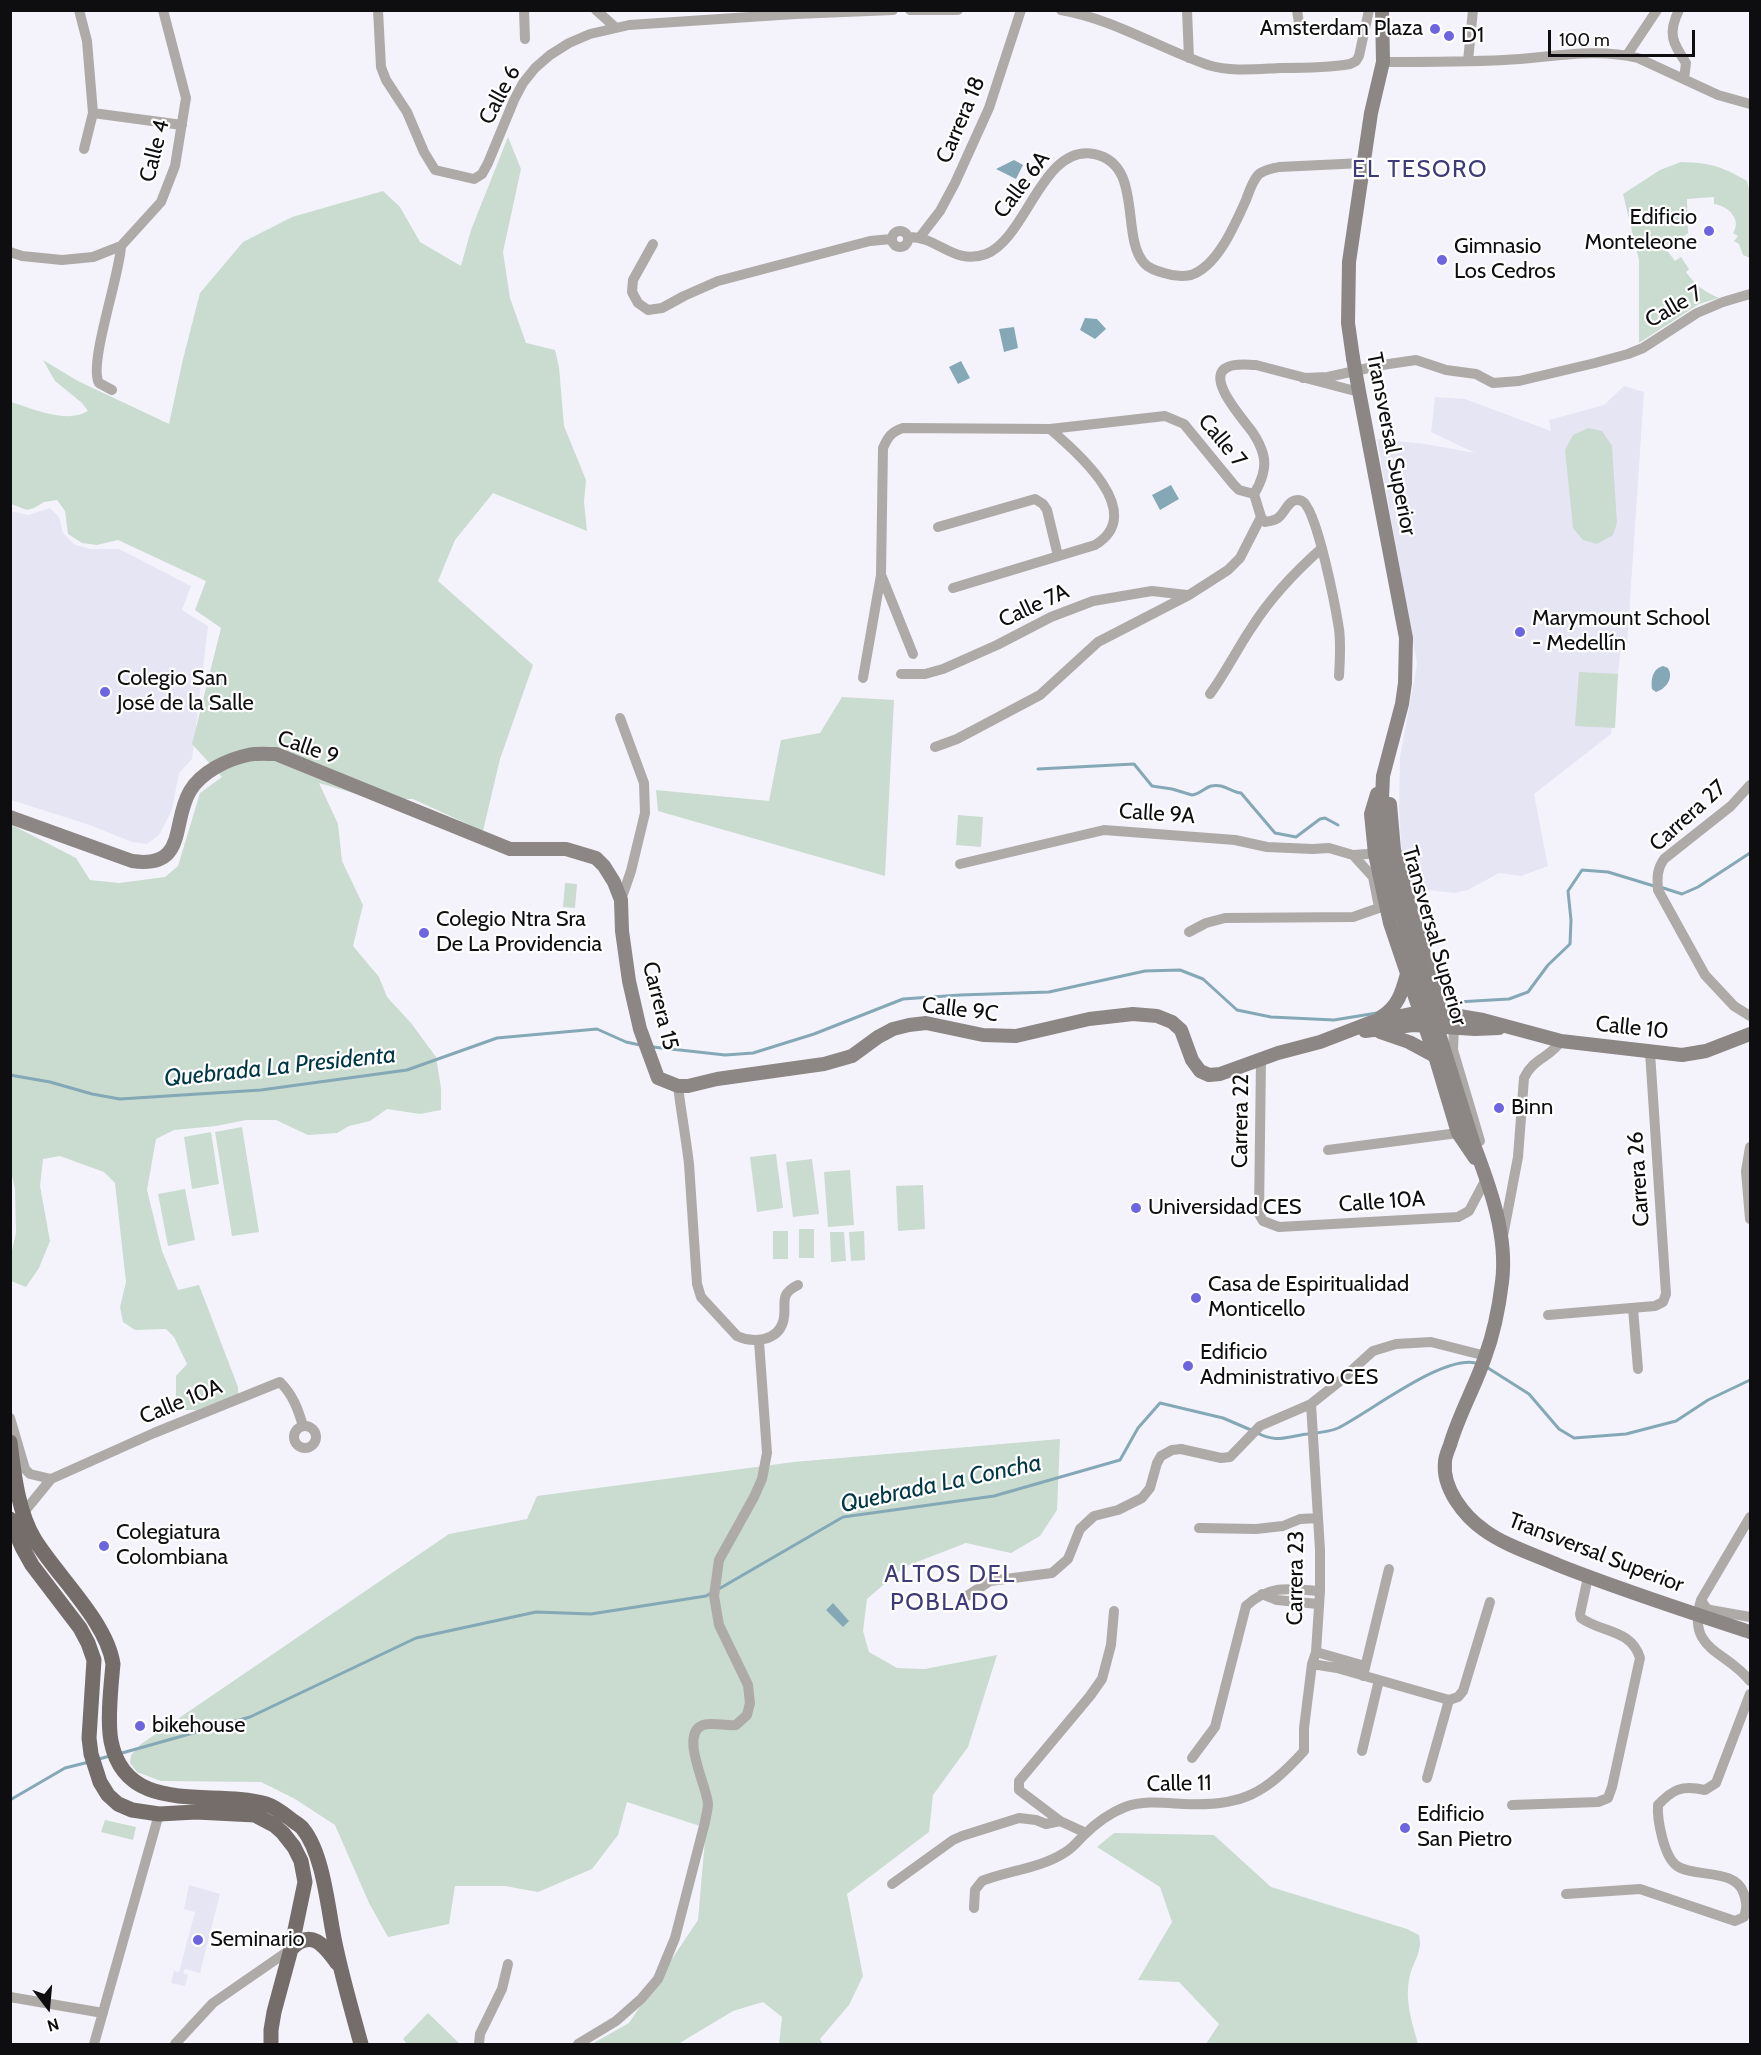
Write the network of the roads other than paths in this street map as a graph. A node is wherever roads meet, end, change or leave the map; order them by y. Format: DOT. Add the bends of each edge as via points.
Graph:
graph roads {
  1 [pos="79,10"];
  2 [pos="163,10"];
  3 [pos="378,10"];
  4 [pos="524,10"];
  5 [pos="596,10"];
  6 [pos="893,10"];
  7 [pos="910,10"];
  8 [pos="958,10"];
  9 [pos="1020,10"];
  10 [pos="1061,10"];
  11 [pos="1187,10"];
  12 [pos="1297,10"];
  13 [pos="1369,10"];
  14 [pos="1382,10"];
  15 [pos="1473,10"];
  16 [pos="1657,10"];
  17 [pos="1679,10"];
  18 [pos="848,11"];
  19 [pos="865,11"];
  20 [pos="742,14"];
  21 [pos="616,28"];
  22 [pos="1383,28"];
  23 [pos="1365,29"];
  24 [pos="1300,30"];
  25 [pos="525,39"];
  26 [pos="1627,55"];
  27 [pos="1189,58"];
  28 [pos="1468,61"];
  29 [pos="1383,62"];
  30 [pos="1684,79"];
  31 [pos="1750,104"];
  32 [pos="93,113"];
  33 [pos="182,126"];
  34 [pos="84,149"];
  35 [pos="1363,163"];
  36 [pos="914,237"];
  37 [pos="653,244"];
  38 [pos="121,246"];
  39 [pos="10,252"];
  40 [pos="1750,294"];
  41 [pos="1303,378"];
  42 [pos="1359,389"];
  43 [pos="112,390"];
  44 [pos="1050,429"];
  45 [pos="1254,494"];
  46 [pos="1261,517"];
  47 [pos="938,526"];
  48 [pos="1322,548"];
  49 [pos="1058,556"];
  50 [pos="881,575"];
  51 [pos="952,588"];
  52 [pos="1189,595"];
  53 [pos="914,654"];
  54 [pos="901,674"];
  55 [pos="1339,675"];
  56 [pos="863,678"];
  57 [pos="1210,694"];
  58 [pos="620,718"];
  59 [pos="935,747"];
  60 [pos="1383,776"];
  61 [pos="1750,785"];
  62 [pos="10,817"];
  63 [pos="1394,850"];
  64 [pos="1375,854"];
  65 [pos="1353,855"];
  66 [pos="960,864"];
  67 [pos="621,900"];
  68 [pos="1394,904"];
  69 [pos="1188,932"];
  70 [pos="1407,974"];
  71 [pos="1440,1012"];
  72 [pos="1750,1016"];
  73 [pos="1422,1018"];
  74 [pos="1373,1026"];
  75 [pos="1454,1027"];
  76 [pos="1506,1028"];
  77 [pos="1750,1034"];
  78 [pos="1561,1041"];
  79 [pos="1650,1052"];
  80 [pos="1435,1056"];
  81 [pos="1261,1059"];
  82 [pos="1209,1075"];
  83 [pos="678,1086"];
  84 [pos="1451,1134"];
  85 [pos="1477,1143"];
  86 [pos="1750,1147"];
  87 [pos="1328,1150"];
  88 [pos="1485,1173"];
  89 [pos="1260,1218"];
  90 [pos="1750,1219"];
  91 [pos="1502,1240"];
  92 [pos="798,1285"];
  93 [pos="1634,1308"];
  94 [pos="1548,1315"];
  95 [pos="759,1341"];
  96 [pos="1483,1362"];
  97 [pos="1638,1369"];
  98 [pos="1311,1404"];
  99 [pos="10,1418"];
  100 [pos="303,1426"];
  101 [pos="10,1442"];
  102 [pos="51,1479"];
  103 [pos="17,1516"];
  104 [pos="1750,1517"];
  105 [pos="1318,1518"];
  106 [pos="1199,1528"];
  107 [pos="1389,1569"];
  108 [pos="1588,1577"];
  109 [pos="1320,1591"];
  110 [pos="1262,1594"];
  111 [pos="967,1596"];
  112 [pos="1701,1600"];
  113 [pos="1490,1602"];
  114 [pos="1318,1604"];
  115 [pos="1114,1611"];
  116 [pos="1697,1615"];
  117 [pos="1750,1617"];
  118 [pos="1750,1632"];
  119 [pos="1316,1652"];
  120 [pos="1312,1664"];
  121 [pos="1364,1671"];
  122 [pos="1379,1680"];
  123 [pos="1750,1681"];
  124 [pos="1750,1694"];
  125 [pos="1449,1700"];
  126 [pos="1304,1751"];
  127 [pos="1362,1752"];
  128 [pos="1192,1758"];
  129 [pos="1427,1778"];
  130 [pos="1512,1805"];
  131 [pos="159,1814"];
  132 [pos="1060,1821"];
  133 [pos="1086,1833"];
  134 [pos="892,1884"];
  135 [pos="1566,1894"];
  136 [pos="974,1908"];
  137 [pos="291,1949"];
  138 [pos="508,1964"];
  139 [pos="340,1968"];
  140 [pos="10,1997"];
  141 [pos="103,2013"];
  142 [pos="94,2044"];
  143 [pos="175,2044"];
  144 [pos="271,2044"];
  145 [pos="361,2044"];
  146 [pos="479,2044"];
  147 [pos="578,2044"];
  1 -- 32 [label="street" via="87,41"];
  2 -- 33 [label="street, Calle 4" via="186,98"];
  3 -- 21 [label="street, Calle 6" via="381,67 424,152 435,170 474,179 482,174 514,100 535,68 569,43"];
  4 -- 25 [label="street"];
  5 -- 21 [label="street"];
  6 -- 19 [label="street, Calle 6"];
  7 -- 8 [label="street"];
  9 -- 36 [label="street, Carrera 18" via="989,108 955,183 940,211"];
  10 -- 27 [label="street"];
  11 -- 27 [label="street"];
  12 -- 24 [label="street"];
  13 -- 23 [label="street"];
  14 -- 22 [label="main road, Transversal Superior"];
  15 -- 28 [label="street"];
  16 -- 26 [label="street"];
  17 -- 30 [label="street" via="1672,35 1686,63"];
  18 -- 19 [label="street, Calle 6"];
  18 -- 20 [label="street, Calle 6"];
  20 -- 21 [label="street, Calle 6"];
  22 -- 23 [label="street" via="1372,24"];
  22 -- 29 [label="main road, Transversal Superior"];
  23 -- 27 [label="street" via="1359,56 1350,64 1229,69"];
  26 -- 28 [label="street" via="1589,52"];
  26 -- 30 [label="street"];
  28 -- 29 [label="street"];
  29 -- 35 [label="main road, Transversal Superior"];
  30 -- 31 [label="street"];
  32 -- 33 [label="street"];
  32 -- 34 [label="street"];
  33 -- 38 [label="street, Calle 4" via="175,166 161,202"];
  35 -- 36 [label="street, Calle 6A" via="1266,170 1258,175 1230,235 1199,271 1182,276 1155,271 1144,264 1136,246 1123,180 1107,159 1094,154 1065,159 1052,170 1009,235 993,251 961,257"];
  35 -- 42 [label="main road, Transversal Superior, bridge" via="1349,262 1348,323"];
  36 -- 37 [label="street" via="901,247 891,239 870,241 718,281 662,308 648,310 632,292 633,280"];
  38 -- 39 [label="street, Calle 4" via="93,257 62,260"];
  38 -- 43 [label="street" via="96,374 99,383"];
  40 -- 41 [label="street, Calle 7" via="1697,313 1643,348 1530,379 1489,382 1476,374 1416,360"];
  41 -- 42 [label="street, Calle 7"];
  41 -- 45 [label="street, Calle 7" via="1256,366 1228,366 1222,372 1222,390 1253,432 1263,455 1261,480"];
  42 -- 60 [label="main road, Transversal Superior" via="1406,638 1402,704"];
  44 -- 45 [label="street, Calle 7" via="1172,418 1185,424 1239,490"];
  44 -- 49 [label="street" via="1095,471 1114,516 1104,539"];
  44 -- 50 [label="street, Calle 7" via="894,431 883,448"];
  45 -- 46 [label="street"];
  46 -- 48 [label="street" via="1265,522 1272,521 1288,504 1302,501 1313,516"];
  46 -- 52 [label="street" via="1240,558"];
  47 -- 49 [label="street" via="1035,499 1047,510"];
  48 -- 55 [label="street" via="1339,629"];
  48 -- 57 [label="street" via="1292,574 1267,605"];
  49 -- 51 [label="street"];
  50 -- 53 [label="street"];
  50 -- 56 [label="street"];
  52 -- 54 [label="street, Calle 7A" via="1152,591 1093,601 943,669"];
  52 -- 59 [label="street" via="1098,642 1040,695"];
  58 -- 67 [label="street, Carrera 15" via="644,783 645,813"];
  60 -- 63 [label="main road"];
  60 -- 64 [label="main road" via="1371,814"];
  60 -- 85 [label="main road, Transversal Superior, bridge" via="1381,821 1394,890"];
  61 -- 72 [label="street, Carrera 27" via="1731,806 1665,859 1659,867 1658,885 1705,975 1734,1006"];
  62 -- 67 [label="main road, Calle 9" via="132,861 150,862 168,855 191,788 208,772 249,755 276,754 510,849 566,849 596,858 614,882"];
  63 -- 64 [label="street, Calle 9A"];
  63 -- 68 [label="main road"];
  64 -- 65 [label="street, Calle 9A"];
  64 -- 68 [label="main road"];
  65 -- 66 [label="street, Calle 9A" via="1329,848 1267,847 1235,840 1104,830"];
  65 -- 68 [label="street"];
  67 -- 83 [label="main road, Carrera 15" via="629,981 640,1029 658,1078"];
  68 -- 69 [label="street" via="1353,917 1225,918"];
  68 -- 70 [label="main road" via="1390,922"];
  68 -- 71 [label="main road" via="1416,931"];
  70 -- 73 [label="main road"];
  70 -- 74 [label="main road" via="1400,998"];
  71 -- 73 [label="main road, Calle 10"];
  71 -- 76 [label="main road, Calle 10"];
  73 -- 74 [label="main road, Calle 10"];
  73 -- 75 [label="main road, Calle 10"];
  73 -- 80 [label="main road"];
  74 -- 80 [label="main road"];
  74 -- 81 [label="main road, Calle 10"];
  75 -- 76 [label="main road, Calle 10"];
  75 -- 85 [label="street" via="1454,1050"];
  76 -- 78 [label="main road, Calle 10"];
  77 -- 79 [label="main road, Calle 10" via="1707,1052"];
  78 -- 79 [label="main road, Calle 10"];
  78 -- 91 [label="street" via="1555,1050 1529,1068 1524,1078 1518,1157"];
  79 -- 93 [label="street, Carrera 26" via="1666,1294 1663,1302 1655,1306"];
  80 -- 84 [label="main road" via="1452,1112"];
  81 -- 82 [label="main road, Calle 10"];
  81 -- 89 [label="street, Carrera 22"];
  82 -- 83 [label="main road, Calle 9C" via="1192,1060 1181,1030 1172,1022 1157,1016 1124,1015 998,1037 926,1023 909,1025 878,1037 852,1056 824,1064"];
  83 -- 95 [label="street" via="701,1297 737,1336"];
  84 -- 87 [label="street"];
  84 -- 88 [label="main road"];
  85 -- 88 [label="main road, Transversal Superior"];
  86 -- 90 [label="street" via="1746,1171"];
  88 -- 89 [label="street, Calle 10A" via="1469,1211 1458,1216 1279,1227"];
  88 -- 91 [label="main road, Transversal Superior"];
  91 -- 96 [label="main road, Transversal Superior" via="1503,1279"];
  92 -- 95 [label="street" via="786,1294 783,1323"];
  93 -- 94 [label="street"];
  93 -- 97 [label="street"];
  95 -- 147 [label="street" via="767,1453 754,1497 719,1560 714,1596 719,1625 748,1685 747,1715 736,1725 703,1725 695,1730 694,1750 708,1803 675,1938 658,1979 616,2021"];
  96 -- 98 [label="street" via="1431,1342 1396,1344 1373,1351"];
  96 -- 108 [label="main road, Transversal Superior" via="1455,1427 1445,1463 1447,1482 1456,1501 1486,1532"];
  98 -- 105 [label="street, Carrera 23"];
  98 -- 111 [label="street" via="1260,1426 1230,1457 1181,1449 1161,1456 1150,1488 1142,1498 1094,1516 1080,1529 1068,1560 1052,1573 990,1581"];
  99 -- 102 [label="street" via="25,1469"];
  100 -- 102 [label="street, Calle 10A" via="289,1390 280,1382"];
  101 -- 103 [label="main road"];
  102 -- 103 [label="street, Calle 10A"];
  103 -- 131 [label="main road" via="32,1565 80,1628 94,1660 89,1738 95,1771 108,1796 118,1804"];
  103 -- 139 [label="main road" via="107,1640 113,1664 111,1741 120,1765 138,1784 158,1794 225,1797 267,1804 303,1829 321,1870"];
  104 -- 112 [label="street"];
  105 -- 106 [label="street" via="1256,1530"];
  105 -- 109 [label="street, Carrera 23"];
  107 -- 121 [label="street"];
  108 -- 116 [label="main road, Transversal Superior"];
  108 -- 130 [label="street" via="1581,1618 1631,1641 1640,1658 1612,1788 1608,1798 1598,1802"];
  109 -- 110 [label="street" via="1278,1588"];
  109 -- 114 [label="street, Carrera 23"];
  110 -- 114 [label="street" via="1277,1600"];
  110 -- 128 [label="street" via="1246,1606 1215,1727"];
  112 -- 116 [label="street"];
  112 -- 117 [label="street" via="1710,1610"];
  113 -- 125 [label="street" via="1463,1691"];
  114 -- 119 [label="street, Carrera 23"];
  115 -- 132 [label="street" via="1102,1679 1019,1781 1019,1790"];
  116 -- 118 [label="main road, Transversal Superior"];
  116 -- 123 [label="street" via="1697,1627 1704,1641"];
  119 -- 120 [label="street, Carrera 23"];
  119 -- 121 [label="street"];
  120 -- 121 [label="street"];
  120 -- 126 [label="street, Carrera 23"];
  121 -- 122 [label="street"];
  122 -- 125 [label="street"];
  122 -- 127 [label="street"];
  124 -- 135 [label="street" via="1716,1783 1705,1790 1690,1787 1671,1791 1658,1805 1668,1856 1686,1870 1724,1876 1742,1889 1747,1906 1744,1917 1735,1921 1640,1889"];
  125 -- 129 [label="street"];
  126 -- 133 [label="street, Calle 11" via="1275,1781 1242,1798 1214,1804 1156,1802 1129,1806 1113,1812"];
  131 -- 137 [label="main road" via="255,1815 283,1833 301,1862 305,1882"];
  131 -- 141 [label="street"];
  132 -- 133 [label="street"];
  132 -- 134 [label="street" via="1046,1824 1019,1818 962,1836"];
  133 -- 136 [label="street, Calle 11" via="1065,1853 982,1881 975,1890"];
  137 -- 139 [label="main road" via="298,1942 317,1941"];
  137 -- 143 [label="street" via="213,2003"];
  137 -- 144 [label="main road" via="273,2012"];
  138 -- 146 [label="street"];
  139 -- 145 [label="main road"];
  140 -- 141 [label="street"];
  141 -- 142 [label="street"];
}
